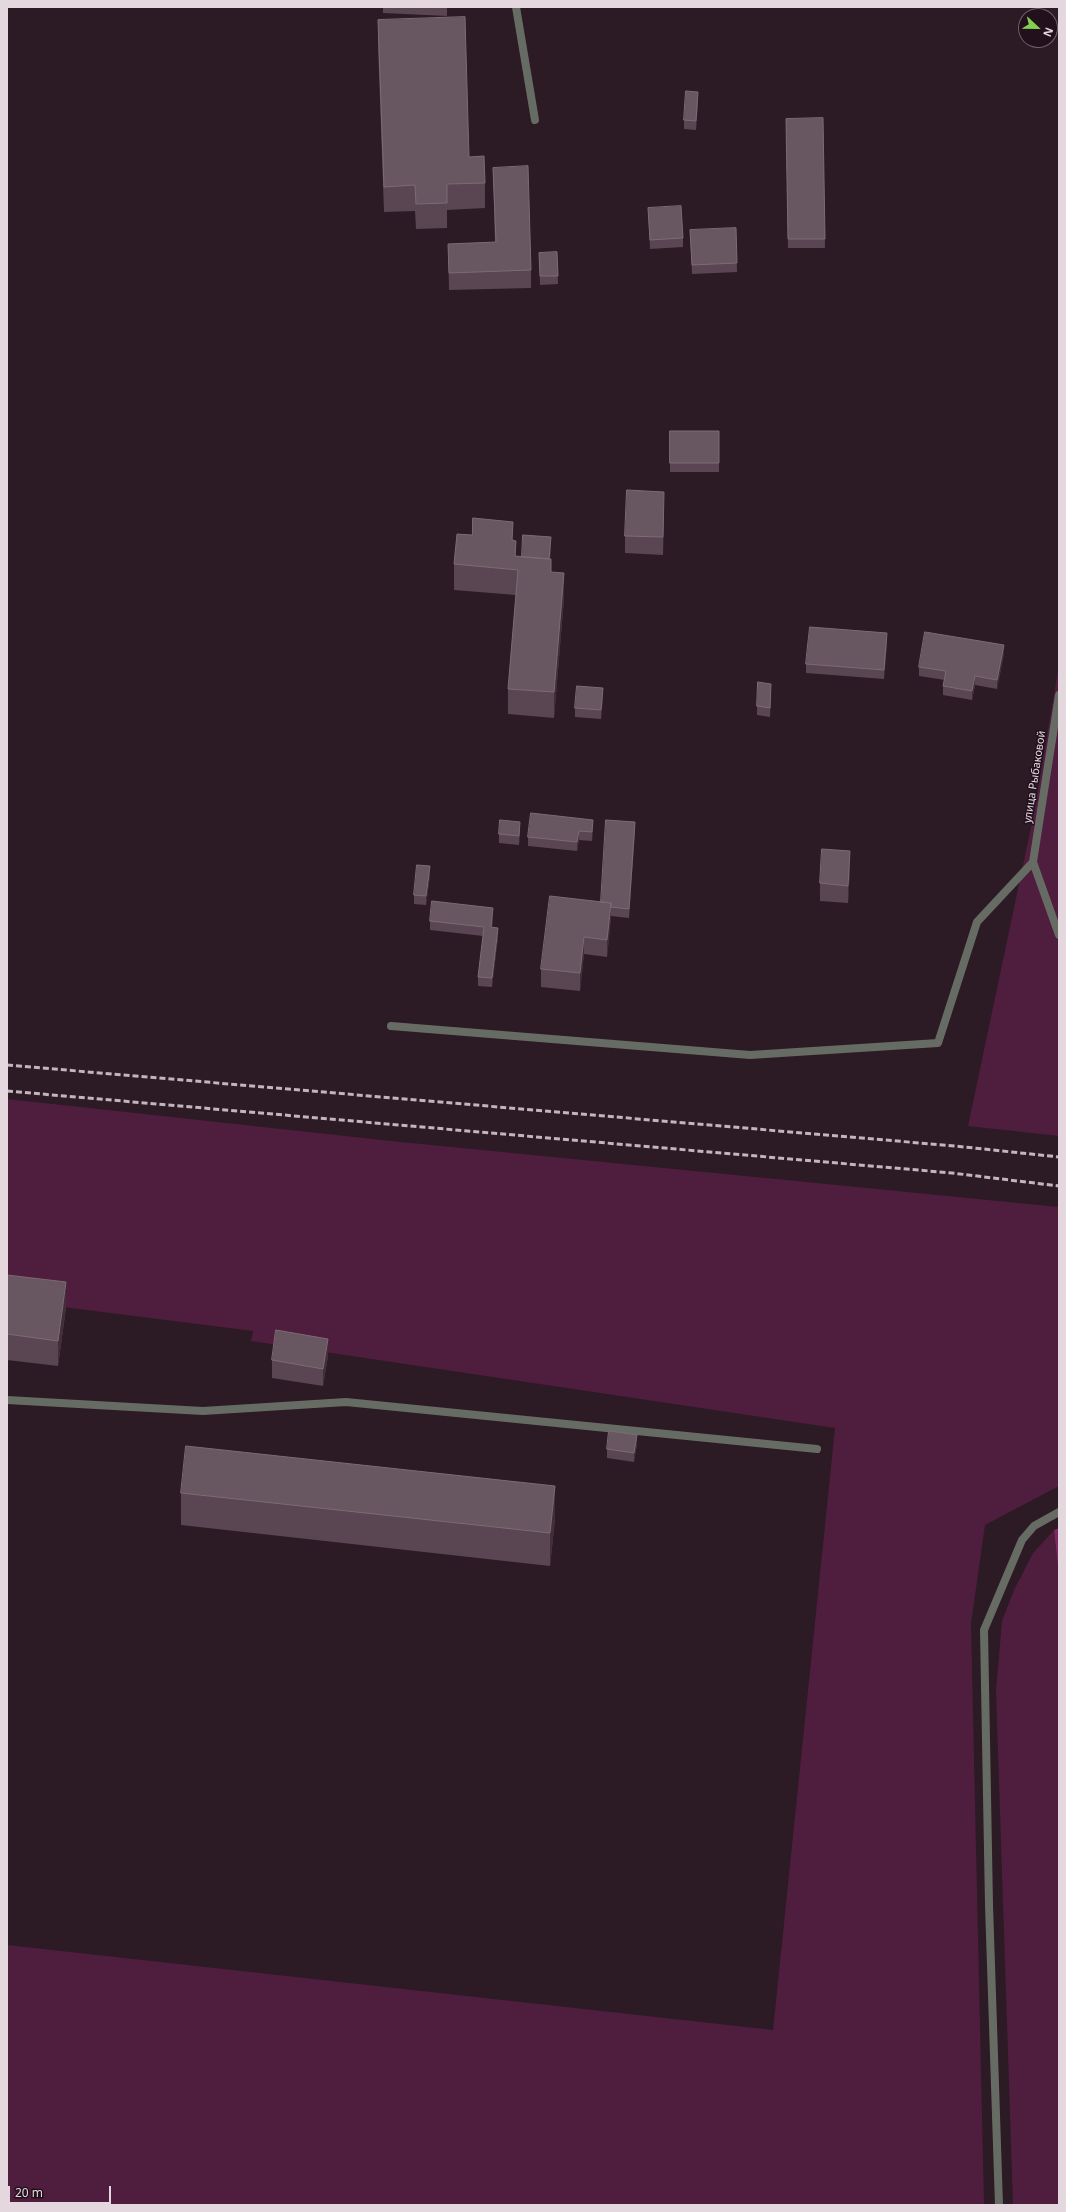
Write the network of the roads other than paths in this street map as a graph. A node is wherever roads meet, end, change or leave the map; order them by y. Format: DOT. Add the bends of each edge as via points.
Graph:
graph roads {
  1 [pos="516,7"];
  2 [pos="536,120"];
  3 [pos="1059,695"];
  4 [pos="1033,862"];
  5 [pos="1059,935"];
  6 [pos="391,1026"];
  7 [pos="7,1400"];
  8 [pos="817,1449"];
  9 [pos="1059,1512"];
  10 [pos="999,2205"];
  1 -- 2 [label="street"];
  3 -- 4 [label="street, улица Рыбаковой"];
  4 -- 5 [label="street"];
  4 -- 6 [label="street" via="977,922 938,1042 750,1055"];
  7 -- 8 [label="street" via="203,1411 346,1402"];
  9 -- 10 [label="street" via="1034,1526 1022,1540 984,1630 989,1905"];
}
